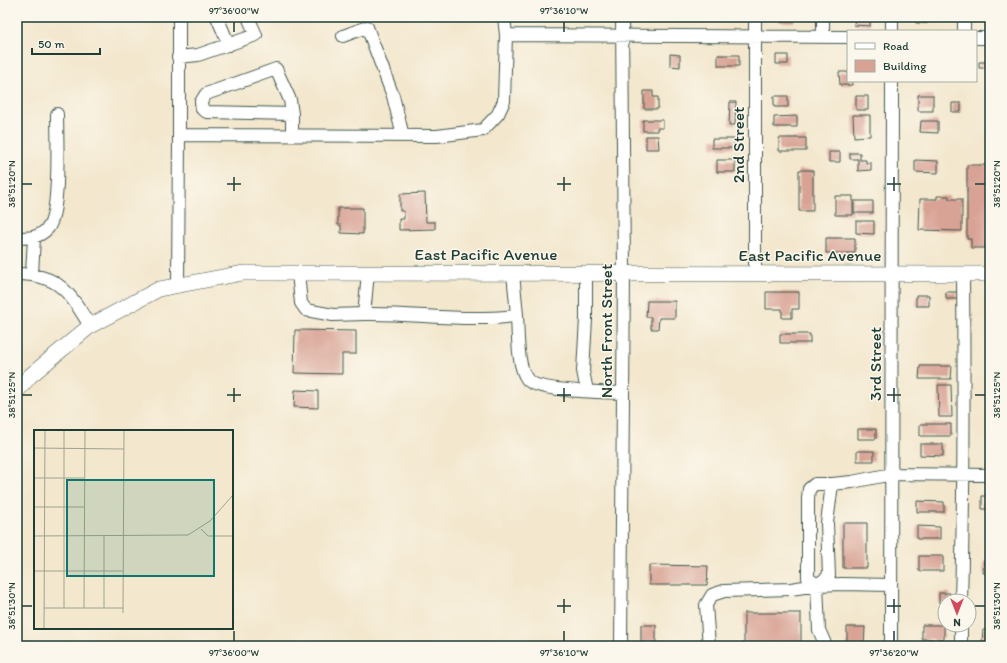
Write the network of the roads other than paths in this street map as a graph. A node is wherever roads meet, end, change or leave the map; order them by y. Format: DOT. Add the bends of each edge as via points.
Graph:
graph roads {
  1 [pos="179,17"];
  2 [pos="217,17"];
  3 [pos="248,17"];
  4 [pos="504,17"];
  5 [pos="622,17"];
  6 [pos="755,17"];
  7 [pos="823,17"];
  8 [pos="892,17"];
  9 [pos="964,17"];
  10 [pos="892,30"];
  11 [pos="964,30"];
  12 [pos="506,35"];
  13 [pos="343,36"];
  14 [pos="622,36"];
  15 [pos="755,36"];
  16 [pos="823,37"];
  17 [pos="847,37"];
  18 [pos="977,38"];
  19 [pos="990,38"];
  20 [pos="229,45"];
  21 [pos="178,57"];
  22 [pos="892,82"];
  23 [pos="57,114"];
  24 [pos="292,114"];
  25 [pos="179,135"];
  26 [pos="292,136"];
  27 [pos="404,136"];
  28 [pos="17,238"];
  29 [pos="34,238"];
  30 [pos="298,273"];
  31 [pos="368,273"];
  32 [pos="513,273"];
  33 [pos="586,273"];
  34 [pos="624,273"];
  35 [pos="755,273"];
  36 [pos="17,274"];
  37 [pos="32,274"];
  38 [pos="892,274"];
  39 [pos="963,274"];
  40 [pos="990,274"];
  41 [pos="178,285"];
  42 [pos="364,314"];
  43 [pos="517,316"];
  44 [pos="90,326"];
  45 [pos="17,391"];
  46 [pos="587,391"];
  47 [pos="623,393"];
  48 [pos="892,474"];
  49 [pos="964,475"];
  50 [pos="990,475"];
  51 [pos="832,484"];
  52 [pos="818,585"];
  53 [pos="891,585"];
  54 [pos="961,593"];
  55 [pos="961,633"];
  56 [pos="621,646"];
  57 [pos="709,646"];
  58 [pos="826,646"];
  59 [pos="891,646"];
  60 [pos="961,646"];
  1 -- 21 [label="street"];
  2 -- 20 [label="street"];
  3 -- 20 [label="street" via="256,35"];
  4 -- 12 [label="street"];
  5 -- 14 [label="street, North Front Street"];
  6 -- 15 [label="street, 2nd Street"];
  7 -- 16 [label="street"];
  8 -- 10 [label="street"];
  9 -- 11 [label="street"];
  12 -- 14 [label="street"];
  12 -- 27 [label="street" via="504,101 498,114 484,130 437,136"];
  13 -- 27 [label="street" via="367,27 393,96"];
  14 -- 15 [label="street"];
  14 -- 34 [label="street, North Front Street"];
  15 -- 16 [label="street"];
  15 -- 35 [label="street, 2nd Street"];
  16 -- 17 [label="street"];
  18 -- 19 [label="street"];
  20 -- 21 [label="street" via="198,55"];
  21 -- 25 [label="street"];
  22 -- 38 [label="street, 3rd Street"];
  23 -- 29 [label="street" via="56,200 49,227"];
  24 -- 24 [label="street" via="207,112 202,109 201,102 206,94 276,69 290,100"];
  24 -- 26 [label="street"];
  25 -- 26 [label="street"];
  25 -- 41 [label="street"];
  26 -- 27 [label="street"];
  28 -- 29 [label="street"];
  29 -- 37 [label="street"];
  30 -- 31 [label="main road, East Pacific Avenue"];
  30 -- 41 [label="main road, East Pacific Avenue" via="243,273"];
  30 -- 42 [label="street" via="301,303 306,310 333,315"];
  31 -- 32 [label="main road, East Pacific Avenue"];
  31 -- 42 [label="street"];
  32 -- 33 [label="main road, East Pacific Avenue"];
  32 -- 43 [label="street"];
  33 -- 34 [label="main road, East Pacific Avenue"];
  33 -- 46 [label="street" via="583,371"];
  34 -- 35 [label="main road, East Pacific Avenue"];
  34 -- 47 [label="street, North Front Street"];
  35 -- 38 [label="main road, East Pacific Avenue"];
  36 -- 37 [label="street"];
  37 -- 44 [label="street" via="47,278 62,287"];
  38 -- 39 [label="main road, East Pacific Avenue"];
  38 -- 48 [label="street, 3rd Street"];
  39 -- 40 [label="main road, East Pacific Avenue"];
  39 -- 49 [label="street"];
  41 -- 44 [label="main road, East Pacific Avenue" via="159,289"];
  42 -- 43 [label="street" via="460,318"];
  43 -- 46 [label="street" via="520,361 527,379 537,386"];
  44 -- 45 [label="main road, East Pacific Avenue" via="30,376"];
  46 -- 47 [label="street"];
  47 -- 56 [label="street, North Front Street"];
  48 -- 49 [label="street"];
  48 -- 51 [label="street"];
  48 -- 53 [label="street, 3rd Street"];
  49 -- 50 [label="street"];
  49 -- 54 [label="street"];
  51 -- 52 [label="street" via="828,523 829,576"];
  51 -- 52 [label="street" via="816,484 809,489 808,578"];
  52 -- 53 [label="street"];
  52 -- 57 [label="street" via="712,595 706,605"];
  52 -- 58 [label="street" via="819,630"];
  53 -- 59 [label="street, 3rd Street"];
  55 -- 60 [label="street"];
}
